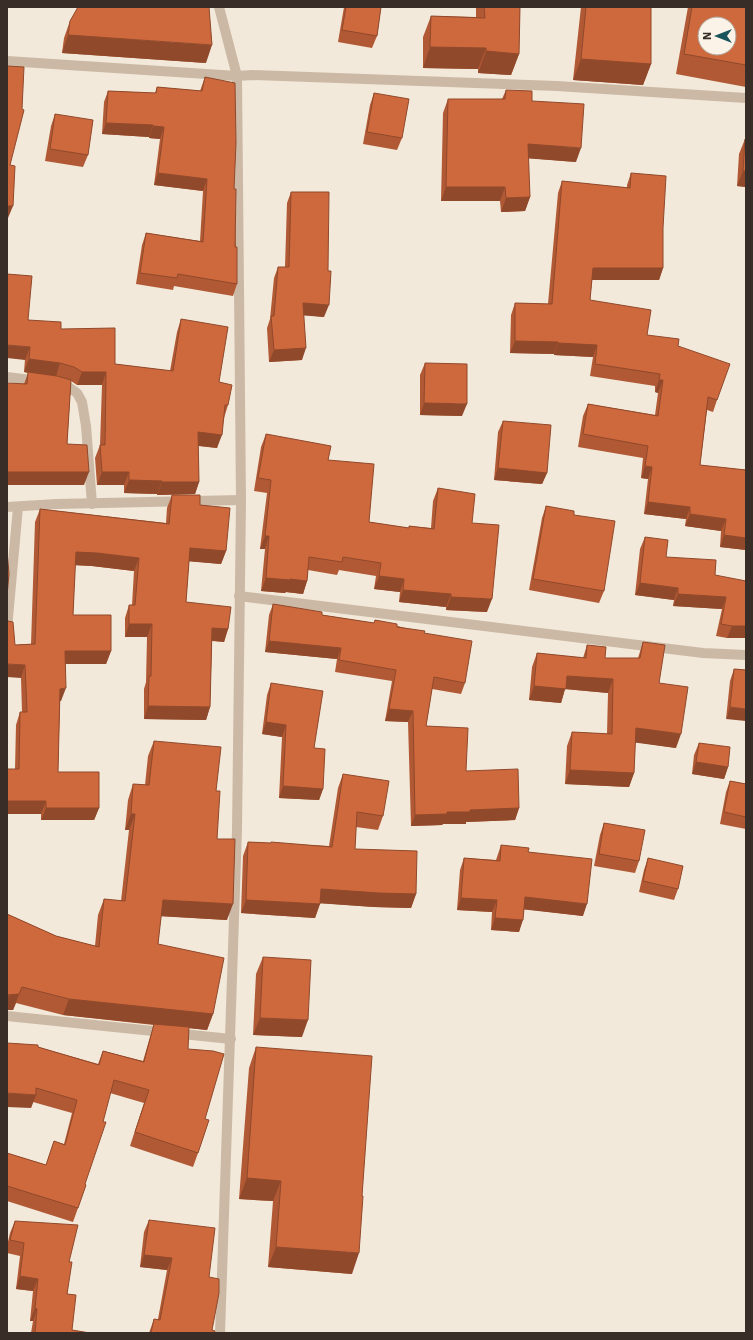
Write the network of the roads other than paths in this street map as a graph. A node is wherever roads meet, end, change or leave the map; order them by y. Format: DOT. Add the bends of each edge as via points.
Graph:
graph roads {
  1 [pos="219,7"];
  2 [pos="7,61"];
  3 [pos="237,76"];
  4 [pos="746,98"];
  5 [pos="7,377"];
  6 [pos="241,500"];
  7 [pos="92,504"];
  8 [pos="7,507"];
  9 [pos="18,507"];
  10 [pos="239,596"];
  11 [pos="7,629"];
  12 [pos="746,655"];
  13 [pos="7,1016"];
  14 [pos="231,1039"];
  15 [pos="220,1333"];
  1 -- 3 [label="street"];
  2 -- 3 [label="street"];
  3 -- 4 [label="street" via="557,86"];
  3 -- 6 [label="street"];
  5 -- 7 [label="street" via="54,382 67,386 77,393 82,402 86,426"];
  6 -- 7 [label="street"];
  6 -- 10 [label="street"];
  7 -- 9 [label="street"];
  8 -- 9 [label="street"];
  9 -- 11 [label="street"];
  10 -- 12 [label="street" via="688,651"];
  10 -- 14 [label="street" via="237,830"];
  13 -- 14 [label="street"];
  14 -- 15 [label="street"];
}
